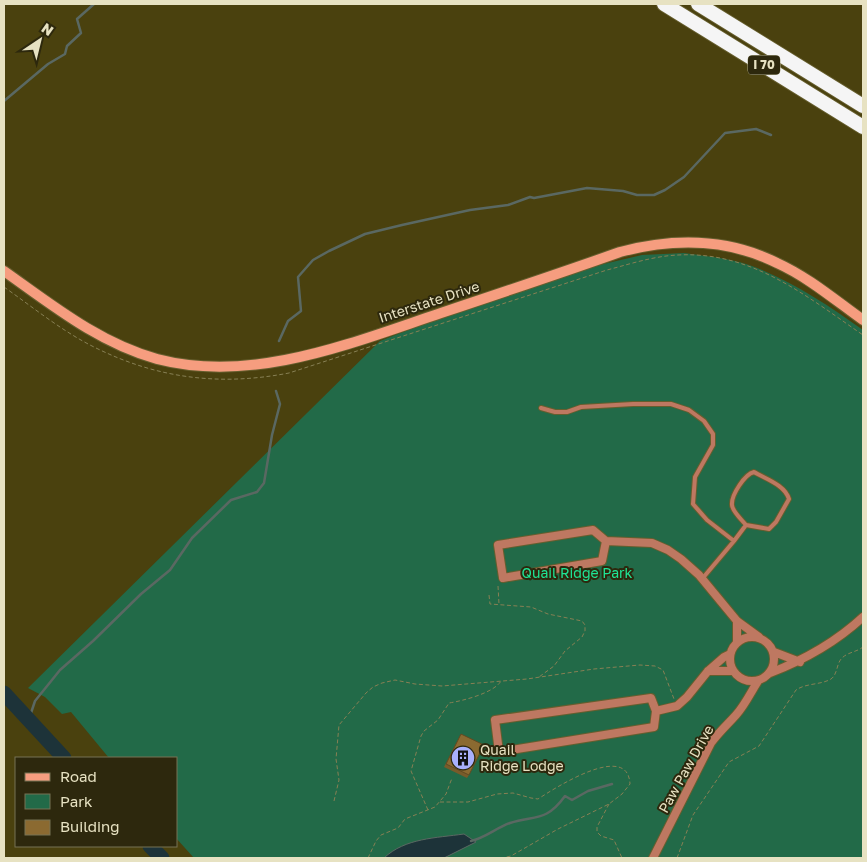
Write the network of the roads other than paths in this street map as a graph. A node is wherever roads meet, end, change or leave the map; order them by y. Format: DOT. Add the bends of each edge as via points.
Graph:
graph roads {
  1 [pos="664,4"];
  2 [pos="698,4"];
  3 [pos="863,106"];
  4 [pos="863,127"];
  5 [pos="4,271"];
  6 [pos="863,320"];
  7 [pos="541,408"];
  8 [pos="746,525"];
  9 [pos="606,541"];
  10 [pos="734,541"];
  11 [pos="702,579"];
  12 [pos="863,618"];
  13 [pos="737,621"];
  14 [pos="759,637"];
  15 [pos="737,642"];
  16 [pos="774,652"];
  17 [pos="730,654"];
  18 [pos="800,662"];
  19 [pos="708,671"];
  20 [pos="733,671"];
  21 [pos="770,673"];
  22 [pos="743,680"];
  23 [pos="758,681"];
  24 [pos="747,698"];
  25 [pos="656,711"];
  26 [pos="653,858"];
  1 -- 4 [label="highway, I 70"];
  2 -- 3 [label="highway, I 70"];
  5 -- 6 [label="main road, Interstate Drive" via="103,338 158,359 211,367 259,364 319,352 620,252 676,242 718,244 762,256 789,269"];
  7 -- 10 [label="lane" via="566,412 581,407 671,404 689,410 704,421 713,434 713,445 695,477 693,504"];
  8 -- 8 [label="lane" via="769,529 789,499 781,487 754,472 745,476 731,504"];
  8 -- 10 [label="lane"];
  9 -- 9 [label="street" via="593,530 498,544 503,578 602,561"];
  9 -- 11 [label="street" via="652,544 668,550"];
  10 -- 11 [label="lane"];
  11 -- 13 [label="street"];
  12 -- 18 [label="street"];
  13 -- 14 [label="street"];
  13 -- 15 [label="street"];
  14 -- 15 [label="street" via="751,636"];
  14 -- 16 [label="street" via="766,640"];
  15 -- 17 [label="street"];
  16 -- 18 [label="street"];
  16 -- 21 [label="street" via="774,667"];
  17 -- 19 [label="street"];
  17 -- 20 [label="street"];
  18 -- 21 [label="street"];
  19 -- 20 [label="street"];
  19 -- 25 [label="street" via="677,706"];
  20 -- 22 [label="street"];
  21 -- 23 [label="street"];
  22 -- 23 [label="street"];
  22 -- 24 [label="street"];
  23 -- 24 [label="street, Paw Paw Drive"];
  24 -- 26 [label="street, Paw Paw Drive" via="736,716 711,743"];
  25 -- 25 [label="street" via="651,698 495,720 499,752 654,727"];
}
